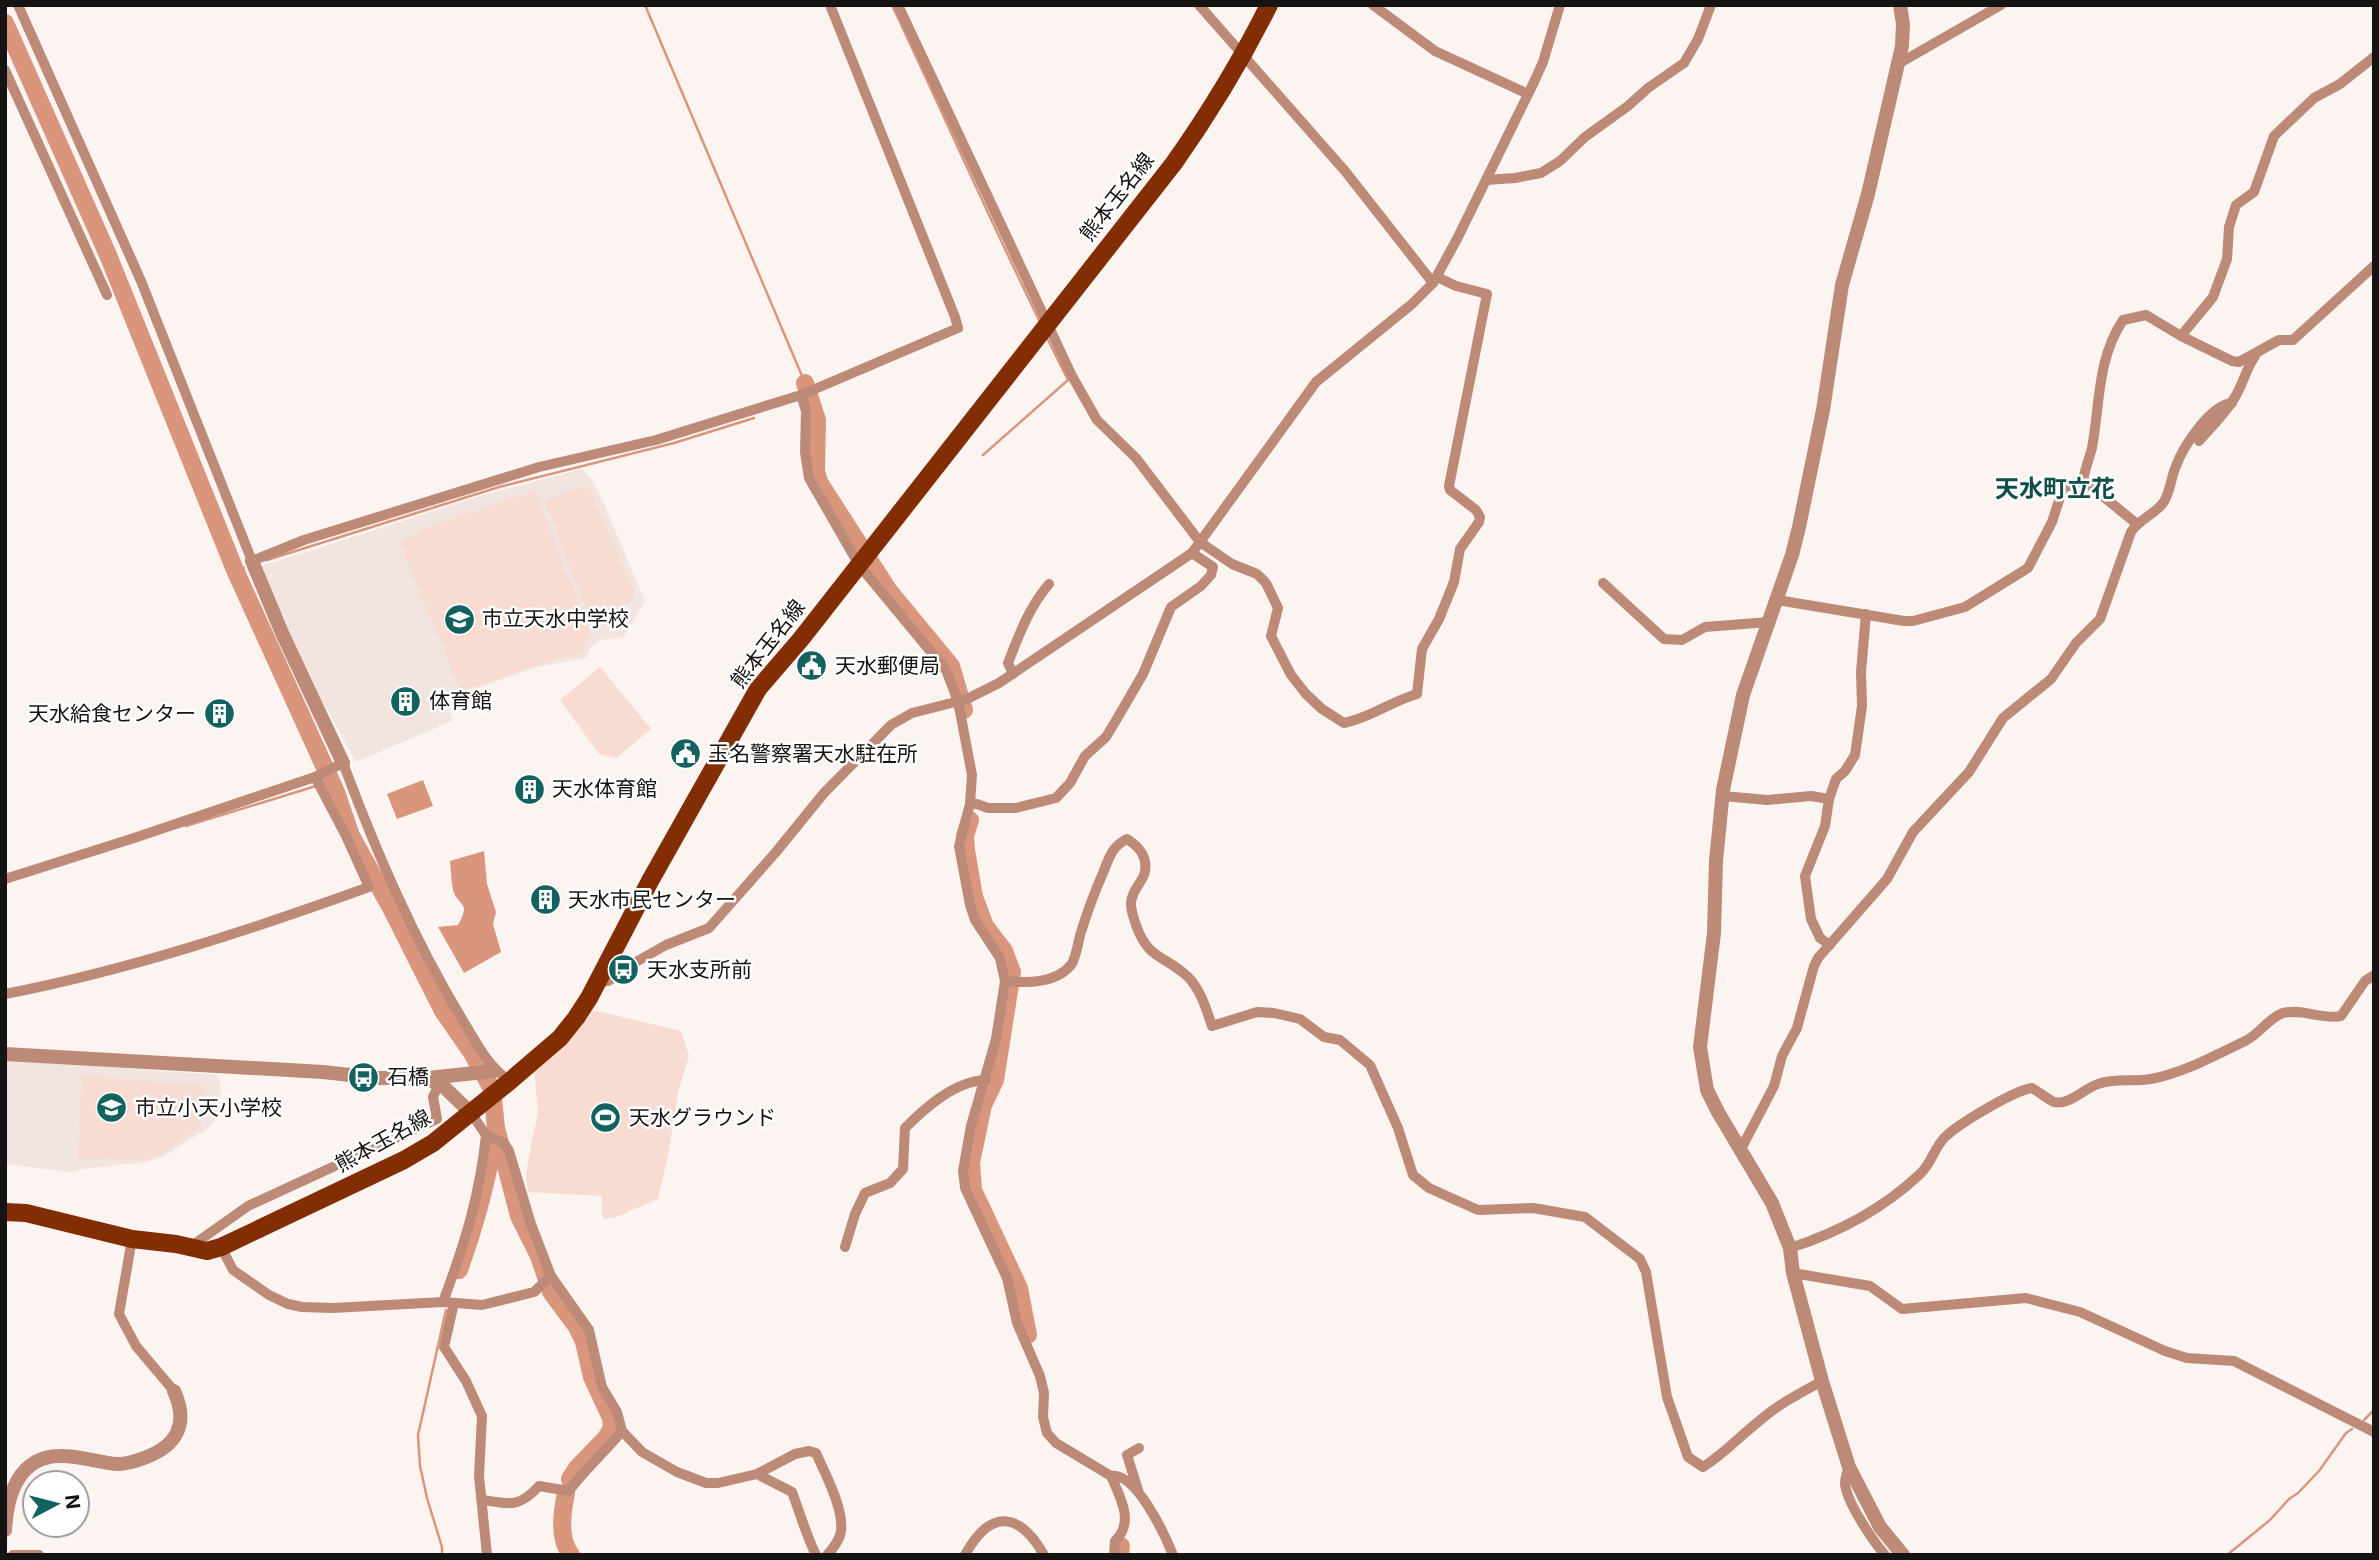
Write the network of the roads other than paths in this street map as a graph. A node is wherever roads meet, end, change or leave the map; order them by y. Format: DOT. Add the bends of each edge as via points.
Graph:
graph roads {
  1 [pos="18,5"];
  2 [pos="830,5"];
  3 [pos="898,5"];
  4 [pos="1199,5"];
  5 [pos="1269,5"];
  6 [pos="1373,5"];
  7 [pos="1560,5"];
  8 [pos="1711,5"];
  9 [pos="1900,5"];
  10 [pos="2001,5"];
  11 [pos="1244,56"];
  12 [pos="2374,57"];
  13 [pos="1898,64"];
  14 [pos="5,70"];
  15 [pos="1528,94"];
  16 [pos="1486,180"];
  17 [pos="2374,266"];
  18 [pos="1435,280"];
  19 [pos="107,295"];
  20 [pos="1041,333"];
  21 [pos="2181,336"];
  22 [pos="2257,353"];
  23 [pos="807,392"];
  24 [pos="2232,403"];
  25 [pos="2199,441"];
  26 [pos="2083,481"];
  27 [pos="2137,524"];
  28 [pos="1200,542"];
  29 [pos="1192,553"];
  30 [pos="866,556"];
  31 [pos="252,561"];
  32 [pos="1049,583"];
  33 [pos="1603,583"];
  34 [pos="1777,600"];
  35 [pos="1866,614"];
  36 [pos="1769,622"];
  37 [pos="1013,674"];
  38 [pos="962,700"];
  39 [pos="339,765"];
  40 [pos="316,776"];
  41 [pos="1723,796"];
  42 [pos="1829,799"];
  43 [pos="972,804"];
  44 [pos="5,879"];
  45 [pos="1830,944"];
  46 [pos="2374,975"];
  47 [pos="1006,981"];
  48 [pos="597,982"];
  49 [pos="5,995"];
  50 [pos="5,1054"];
  51 [pos="491,1071"];
  52 [pos="986,1080"];
  53 [pos="433,1081"];
  54 [pos="505,1086"];
  55 [pos="471,1113"];
  56 [pos="488,1136"];
  57 [pos="1741,1149"];
  58 [pos="5,1212"];
  59 [pos="132,1240"];
  60 [pos="190,1247"];
  61 [pos="222,1247"];
  62 [pos="845,1247"];
  63 [pos="1790,1248"];
  64 [pos="1793,1273"];
  65 [pos="547,1280"];
  66 [pos="448,1303"];
  67 [pos="1822,1381"];
  68 [pos="174,1391"];
  69 [pos="622,1431"];
  70 [pos="2374,1432"];
  71 [pos="1139,1448"];
  72 [pos="1849,1467"];
  73 [pos="758,1474"];
  74 [pos="1111,1476"];
  75 [pos="1140,1496"];
  76 [pos="483,1500"];
  77 [pos="6,1505"];
  78 [pos="5,1530"];
  79 [pos="968,1553"];
  80 [pos="25,1554"];
  81 [pos="13,1555"];
  82 [pos="38,1555"];
  83 [pos="487,1555"];
  84 [pos="816,1555"];
  85 [pos="827,1555"];
  86 [pos="1044,1555"];
  87 [pos="1114,1555"];
  88 [pos="1173,1555"];
  89 [pos="1885,1555"];
  90 [pos="1903,1555"];
  1 -- 31 [label="street" via="141,281"];
  2 -- 23 [label="street" via="958,328"];
  3 -- 20 [label="street"];
  4 -- 11 [label="street"];
  5 -- 11 [label="main road, 熊本玉名線"];
  6 -- 15 [label="street" via="1435,51"];
  7 -- 15 [label="street"];
  8 -- 16 [label="street" via="1684,63 1560,161 1541,173"];
  9 -- 13 [label="street" via="1903,24"];
  10 -- 13 [label="street"];
  11 -- 18 [label="street"];
  11 -- 20 [label="main road, 熊本玉名線" via="1174,163"];
  12 -- 21 [label="street" via="2314,98 2274,135 2254,192 2236,205 2227,259 2214,296"];
  13 -- 34 [label="street" via="1842,285 1814,456"];
  14 -- 19 [label="street"];
  15 -- 16 [label="street"];
  16 -- 18 [label="street"];
  17 -- 22 [label="street" via="2293,340 2279,340"];
  18 -- 28 [label="street" via="1316,382"];
  18 -- 28 [label="street" via="1486,295 1448,486 1480,516 1460,549 1454,582 1422,649 1417,694 1344,723 1322,709 1291,675 1276,648 1271,636 1278,608 1266,583"];
  20 -- 28 [label="street" via="1097,420 1136,458"];
  20 -- 30 [label="main road, 熊本玉名線"];
  21 -- 22 [label="street" via="2232,361"];
  21 -- 26 [label="street" via="2146,315 2123,320 2111,337"];
  22 -- 24 [label="street"];
  23 -- 30 [label="street" via="809,478"];
  23 -- 31 [label="street" via="656,440 539,467 304,540"];
  24 -- 25 [label="street"];
  24 -- 27 [label="street" via="2220,405 2181,451 2164,502"];
  26 -- 27 [label="street"];
  26 -- 35 [label="street" via="2063,488 2052,522 2028,568 1965,607 1913,621"];
  27 -- 45 [label="street" via="2123,549 2100,619 2051,679 2003,718 1969,772 1913,832 1887,879"];
  28 -- 29 [label="street"];
  29 -- 37 [label="street"];
  29 -- 43 [label="street" via="1213,567 1211,575 1171,607 1143,674 1106,737 1085,756 1070,783 1056,798 1016,808"];
  30 -- 38 [label="street"];
  30 -- 48 [label="main road, 熊本玉名線" via="758,689"];
  31 -- 39 [label="street"];
  32 -- 37 [label="street" via="1021,628 1008,663"];
  33 -- 36 [label="street" via="1664,639 1682,640 1705,627"];
  34 -- 35 [label="street"];
  34 -- 36 [label="street"];
  35 -- 42 [label="street" via="1855,755 1836,779"];
  36 -- 41 [label="street" via="1743,695"];
  37 -- 38 [label="street"];
  38 -- 43 [label="street"];
  38 -- 48 [label="street" via="912,713 891,725 824,793 709,928 666,945 608,981"];
  39 -- 40 [label="street"];
  39 -- 51 [label="street" via="407,917"];
  40 -- 44 [label="street"];
  40 -- 49 [label="street" via="369,887 162,957"];
  41 -- 42 [label="street"];
  41 -- 57 [label="street" via="1700,1047 1707,1090"];
  42 -- 45 [label="street" via="1825,826 1805,876 1811,919 1820,938"];
  43 -- 47 [label="street" via="959,846 970,905 1000,958"];
  45 -- 57 [label="street" via="1814,966 1774,1086"];
  46 -- 63 [label="street" via="2342,1016 2290,1012 2272,1017 2249,1040 2178,1071 2150,1079 2101,1082 2065,1101 2055,1102 2032,1088 2020,1090 1956,1128 1943,1139 1921,1173 1875,1209 1814,1241"];
  47 -- 52 [label="street"];
  47 -- 67 [label="street" via="1045,980 1072,964 1111,853 1127,839 1139,847 1144,859 1144,875 1130,903 1142,943 1189,979 1212,1026 1257,1012 1274,1013 1300,1019 1324,1037 1340,1040 1370,1065 1413,1175 1429,1188 1478,1210 1534,1208 1586,1217 1640,1259 1667,1397 1688,1457 1703,1466 1757,1422"];
  48 -- 54 [label="main road, 熊本玉名線" via="560,1038"];
  50 -- 53 [label="street"];
  51 -- 53 [label="street"];
  51 -- 54 [label="street"];
  52 -- 62 [label="street" via="946,1094 905,1128 904,1169 890,1183 865,1193"];
  52 -- 74 [label="street" via="971,1126 963,1171 965,1188 1007,1278 1017,1323 1040,1376 1047,1433"];
  53 -- 55 [label="street"];
  53 -- 60 [label="street" via="437,1119 248,1206"];
  54 -- 55 [label="main road, 熊本玉名線"];
  55 -- 56 [label="street"];
  55 -- 61 [label="main road, 熊本玉名線" via="404,1160"];
  56 -- 65 [label="street" via="509,1151"];
  56 -- 66 [label="street" via="482,1177"];
  57 -- 63 [label="street" via="1772,1203"];
  58 -- 59 [label="main road, 熊本玉名線" via="26,1213"];
  59 -- 60 [label="main road, 熊本玉名線"];
  59 -- 68 [label="street" via="120,1314 136,1346"];
  60 -- 61 [label="main road, 熊本玉名線" via="207,1251"];
  61 -- 66 [label="street" via="233,1270 288,1304 333,1308"];
  63 -- 64 [label="street"];
  64 -- 67 [label="street"];
  64 -- 70 [label="street" via="1870,1286 1902,1309 2026,1298 2092,1318 2165,1352 2234,1361"];
  65 -- 66 [label="street" via="534,1292 510,1299 482,1305"];
  65 -- 69 [label="street" via="589,1329 602,1387"];
  66 -- 76 [label="street" via="444,1347 482,1416 479,1475"];
  67 -- 72 [label="street"];
  68 -- 77 [label="street" via="180,1409 173,1442 167,1447 118,1464 49,1457 20,1475"];
  69 -- 73 [label="street" via="642,1452 706,1483"];
  69 -- 76 [label="street" via="569,1491 539,1486 516,1504"];
  71 -- 75 [label="street" via="1127,1455"];
  72 -- 89 [label="street" via="1844,1482 1848,1495"];
  72 -- 90 [label="street" via="1880,1527"];
  73 -- 84 [label="street" via="792,1492"];
  73 -- 85 [label="street" via="795,1454 816,1453 841,1520 841,1535"];
  74 -- 75 [label="street" via="1126,1479"];
  74 -- 87 [label="street" via="1125,1511 1126,1527 1115,1541"];
  75 -- 88 [label="street"];
  76 -- 83 [label="street"];
  77 -- 78 [label="street"];
  79 -- 86 [label="street" via="975,1536 1000,1521 1011,1521 1023,1526"];
  80 -- 81 [label="street"];
  80 -- 82 [label="street"];
}
